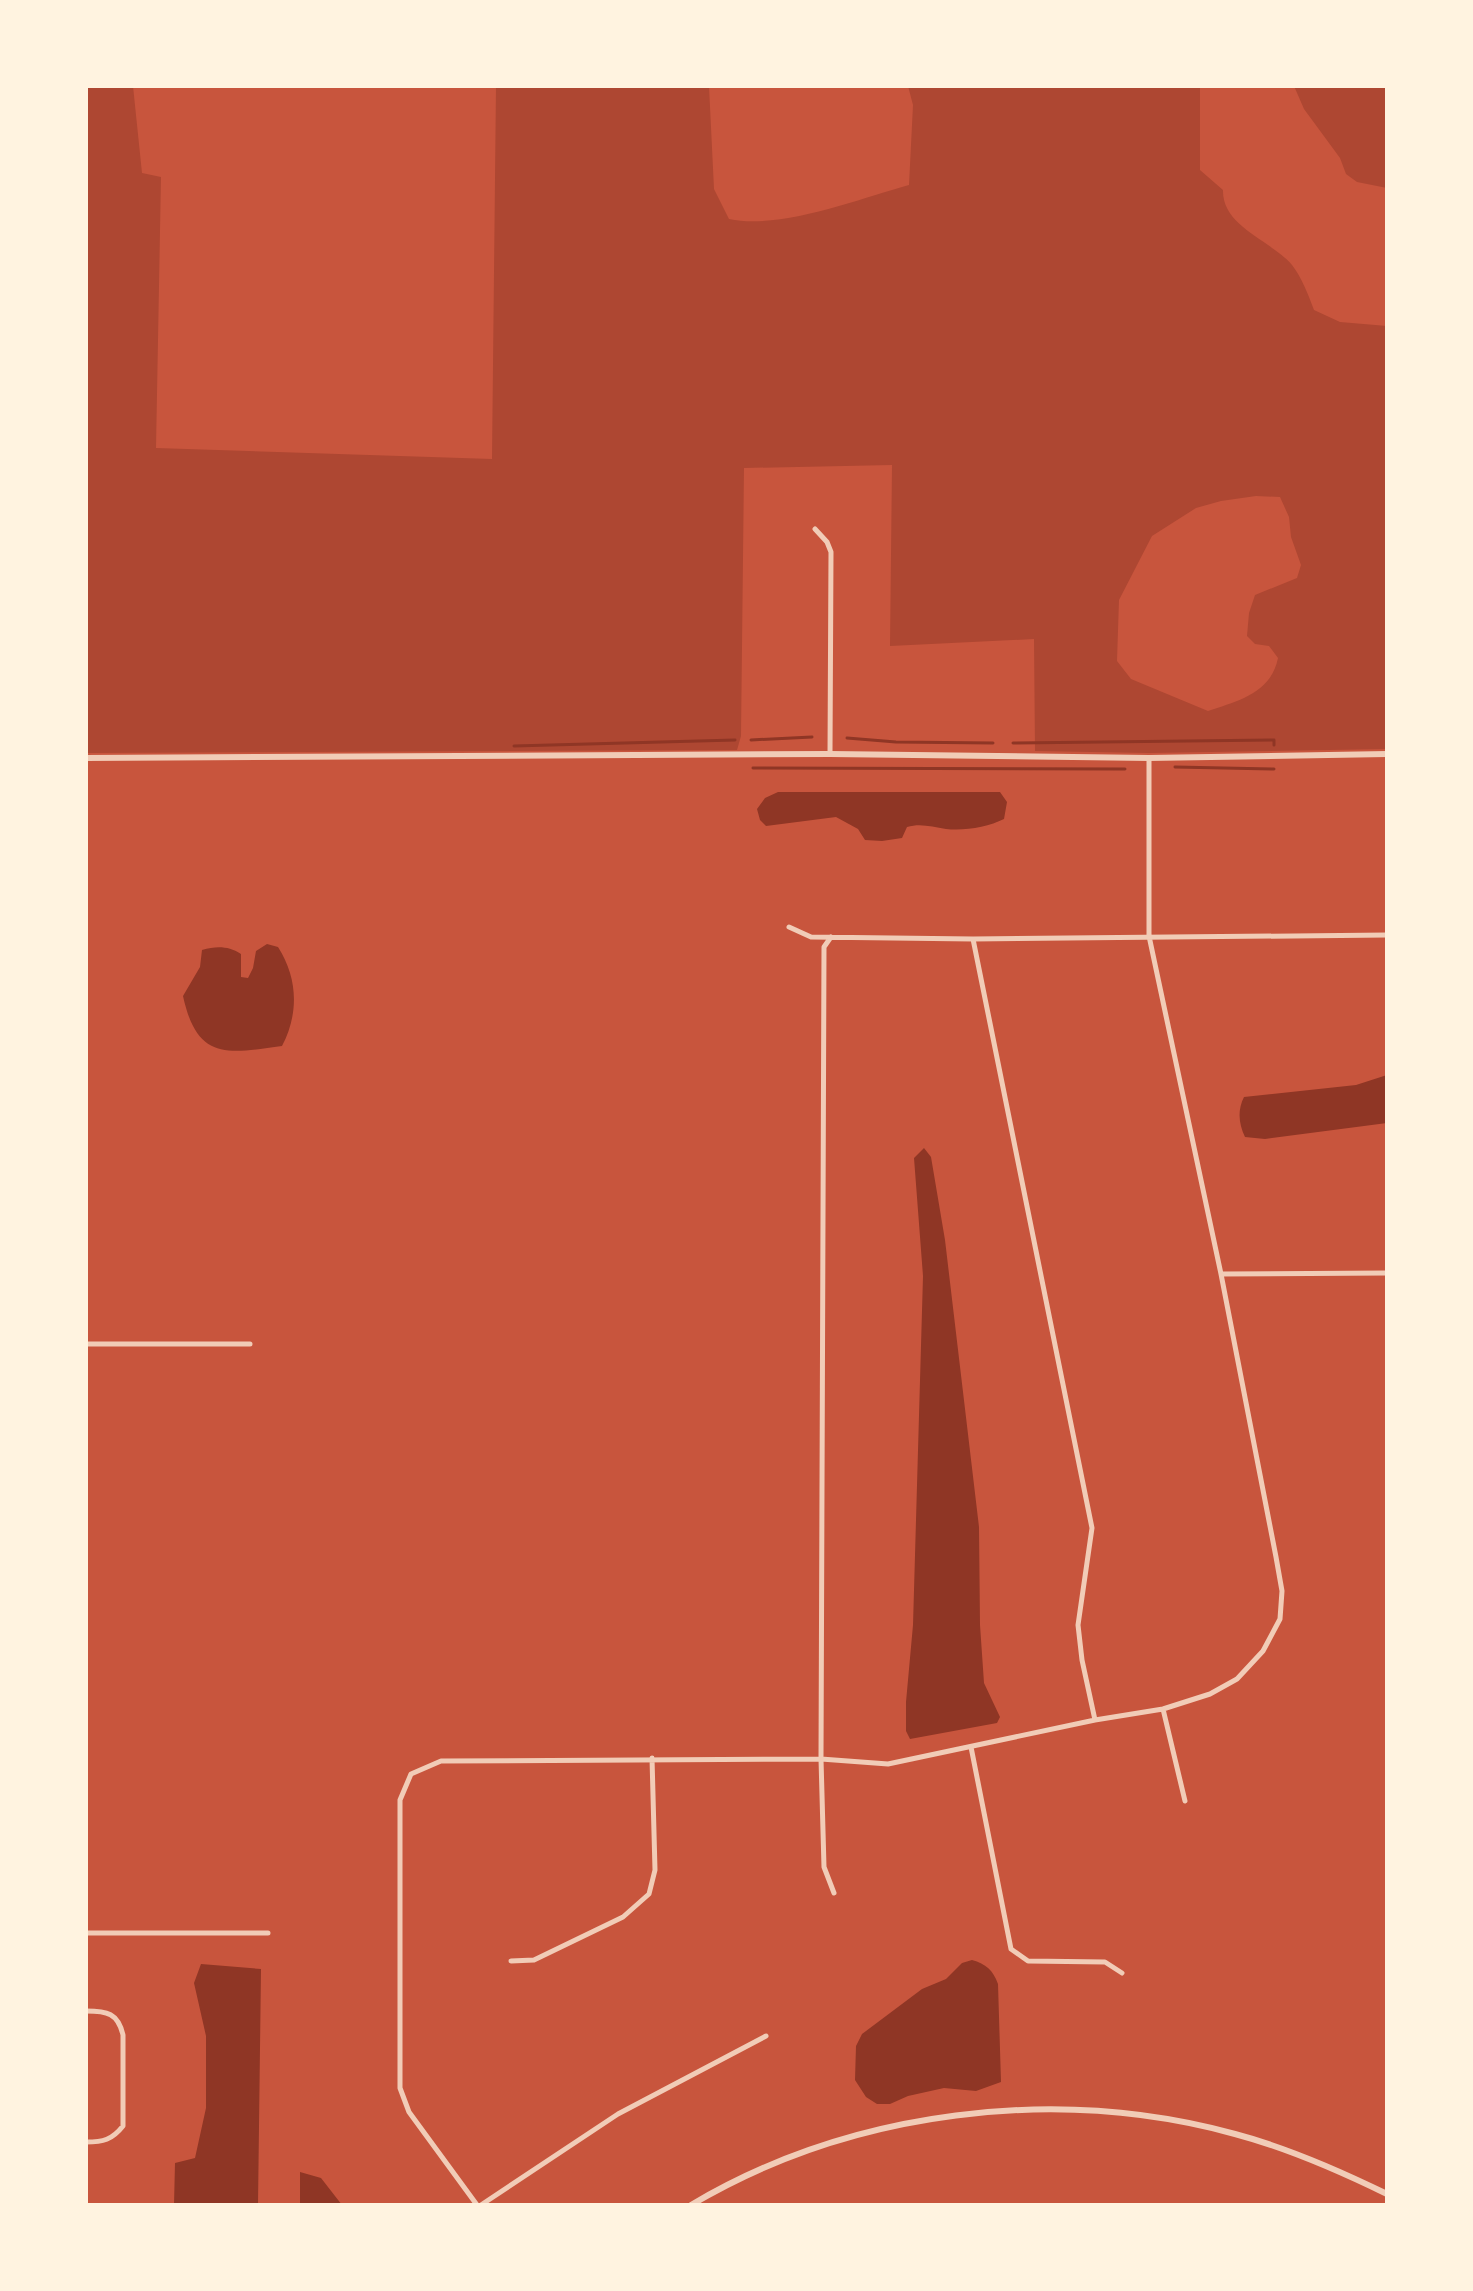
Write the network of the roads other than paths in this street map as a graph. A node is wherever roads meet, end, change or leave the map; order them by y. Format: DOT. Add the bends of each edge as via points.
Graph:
graph roads {
  1 [pos="815,529"];
  2 [pos="830,754"];
  3 [pos="1387,754"];
  4 [pos="86,758"];
  5 [pos="1149,758"];
  6 [pos="789,927"];
  7 [pos="1387,935"];
  8 [pos="1149,936"];
  9 [pos="831,937"];
  10 [pos="973,939"];
  11 [pos="1387,1273"];
  12 [pos="1221,1274"];
  13 [pos="86,1344"];
  14 [pos="250,1344"];
  15 [pos="1163,1709"];
  16 [pos="1095,1720"];
  17 [pos="971,1747"];
  18 [pos="652,1758"];
  19 [pos="821,1759"];
  20 [pos="1185,1801"];
  21 [pos="834,1893"];
  22 [pos="86,1933"];
  23 [pos="268,1933"];
  24 [pos="511,1961"];
  25 [pos="1122,1973"];
  26 [pos="86,2011"];
  27 [pos="766,2036"];
  28 [pos="86,2142"];
  29 [pos="1387,2194"];
  30 [pos="479,2205"];
  31 [pos="691,2205"];
  1 -- 2 [label="street" via="831,552"];
  2 -- 4 [label="street"];
  2 -- 5 [label="street"];
  3 -- 5 [label="street"];
  5 -- 8 [label="street"];
  6 -- 9 [label="street" via="811,937"];
  7 -- 8 [label="street"];
  8 -- 10 [label="street"];
  8 -- 12 [label="street"];
  9 -- 10 [label="street"];
  9 -- 19 [label="street" via="824,947"];
  10 -- 16 [label="street" via="1092,1528 1078,1625"];
  11 -- 12 [label="street"];
  12 -- 15 [label="street" via="1282,1591 1280,1619 1263,1651 1237,1679"];
  13 -- 14 [label="street"];
  15 -- 16 [label="street"];
  15 -- 20 [label="street"];
  16 -- 17 [label="street"];
  17 -- 19 [label="street" via="888,1764"];
  17 -- 25 [label="street" via="1011,1949 1028,1961 1105,1962"];
  18 -- 19 [label="street"];
  18 -- 24 [label="street" via="655,1870 649,1894 623,1917 547,1954"];
  18 -- 30 [label="street" via="441,1761 411,1774 400,1800 400,2088 409,2112"];
  19 -- 21 [label="street" via="824,1867"];
  22 -- 23 [label="street"];
  26 -- 28 [label="street" via="120,2022 123,2126 103,2142"];
  27 -- 30 [label="street" via="618,2114"];
  29 -- 31 [label="street" via="1293,2153 1191,2124 1097,2111 1004,2111 856,2135 761,2169"];
}
